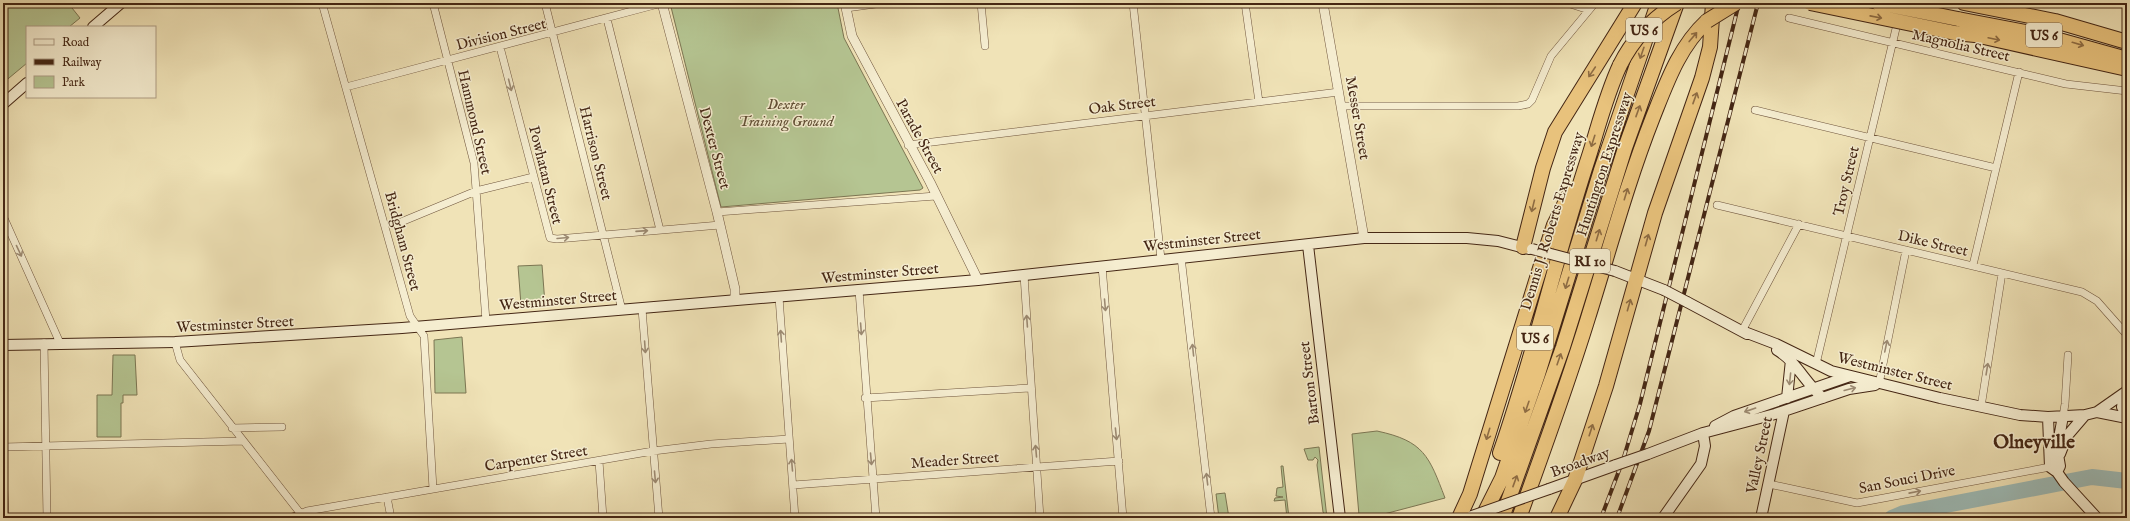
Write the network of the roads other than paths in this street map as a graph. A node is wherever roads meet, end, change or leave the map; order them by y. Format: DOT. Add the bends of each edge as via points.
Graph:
graph roads {
  1 [pos="121,3"];
  2 [pos="322,3"];
  3 [pos="433,3"];
  4 [pos="544,3"];
  5 [pos="662,3"];
  6 [pos="883,3"];
  7 [pos="981,3"];
  8 [pos="1133,3"];
  9 [pos="1245,3"];
  10 [pos="1323,3"];
  11 [pos="1567,3"];
  12 [pos="1595,3"];
  13 [pos="1635,3"];
  14 [pos="1658,3"];
  15 [pos="1677,3"];
  16 [pos="1713,3"];
  17 [pos="1736,3"];
  18 [pos="1810,3"];
  19 [pos="1878,3"];
  20 [pos="1902,3"];
  21 [pos="1964,3"];
  22 [pos="845,5"];
  23 [pos="1589,10"];
  24 [pos="1789,18"];
  25 [pos="607,19"];
  26 [pos="2070,25"];
  27 [pos="94,26"];
  28 [pos="553,34"];
  29 [pos="2127,34"];
  30 [pos="1892,42"];
  31 [pos="2127,42"];
  32 [pos="985,46"];
  33 [pos="500,47"];
  34 [pos="2127,59"];
  35 [pos="448,61"];
  36 [pos="2127,69"];
  37 [pos="2019,72"];
  38 [pos="26,85"];
  39 [pos="346,87"];
  40 [pos="1339,92"];
  41 [pos="2127,92"];
  42 [pos="1259,102"];
  43 [pos="3,104"];
  44 [pos="1341,106"];
  45 [pos="1756,110"];
  46 [pos="1146,116"];
  47 [pos="1870,137"];
  48 [pos="908,145"];
  49 [pos="1587,161"];
  50 [pos="1996,168"];
  51 [pos="533,177"];
  52 [pos="476,191"];
  53 [pos="936,196"];
  54 [pos="1717,205"];
  55 [pos="717,212"];
  56 [pos="3,216"];
  57 [pos="401,222"];
  58 [pos="1799,224"];
  59 [pos="720,225"];
  60 [pos="660,230"];
  61 [pos="603,234"];
  62 [pos="1846,236"];
  63 [pos="1364,238"];
  64 [pos="1308,245"];
  65 [pos="1527,248"];
  66 [pos="1906,250"];
  67 [pos="1181,257"];
  68 [pos="1161,259"];
  69 [pos="1973,265"];
  70 [pos="1102,266"];
  71 [pos="2002,273"];
  72 [pos="1024,275"];
  73 [pos="1636,278"];
  74 [pos="978,280"];
  75 [pos="859,290"];
  76 [pos="779,296"];
  77 [pos="735,300"];
  78 [pos="642,309"];
  79 [pos="622,310"];
  80 [pos="486,321"];
  81 [pos="416,327"];
  82 [pos="1742,331"];
  83 [pos="2127,334"];
  84 [pos="175,342"];
  85 [pos="60,343"];
  86 [pos="44,344"];
  87 [pos="3,345"];
  88 [pos="2068,355"];
  89 [pos="1791,360"];
  90 [pos="1816,364"];
  91 [pos="1850,376"];
  92 [pos="1878,384"];
  93 [pos="1030,388"];
  94 [pos="1812,389"];
  95 [pos="2126,392"];
  96 [pos="865,398"];
  97 [pos="1787,398"];
  98 [pos="1823,398"];
  99 [pos="1981,408"];
  100 [pos="1784,411"];
  101 [pos="2096,412"];
  102 [pos="2085,415"];
  103 [pos="2063,416"];
  104 [pos="2048,417"];
  105 [pos="2127,417"];
  106 [pos="282,427"];
  107 [pos="232,428"];
  108 [pos="1703,433"];
  109 [pos="789,439"];
  110 [pos="243,441"];
  111 [pos="3,446"];
  112 [pos="46,446"];
  113 [pos="653,451"];
  114 [pos="2058,457"];
  115 [pos="3,460"];
  116 [pos="599,461"];
  117 [pos="1119,461"];
  118 [pos="1037,467"];
  119 [pos="2054,469"];
  120 [pos="873,479"];
  121 [pos="1575,480"];
  122 [pos="1769,484"];
  123 [pos="793,485"];
  124 [pos="433,489"];
  125 [pos="387,497"];
  126 [pos="302,516"];
  127 [pos="1472,517"];
  128 [pos="5,518"];
  129 [pos="47,518"];
  130 [pos="290,518"];
  131 [pos="391,518"];
  132 [pos="602,518"];
  133 [pos="659,518"];
  134 [pos="796,518"];
  135 [pos="876,518"];
  136 [pos="1040,518"];
  137 [pos="1123,518"];
  138 [pos="1211,518"];
  139 [pos="1340,518"];
  140 [pos="1502,518"];
  141 [pos="1519,518"];
  142 [pos="1557,518"];
  143 [pos="1663,518"];
  144 [pos="1761,518"];
  145 [pos="2097,518"];
  1 -- 27 [label="main road"];
  2 -- 39 [label="street, Bridgham Street"];
  3 -- 35 [label="street, Hammond Street"];
  4 -- 28 [label="street, Harrison Street"];
  5 -- 25 [label="street, Division Street"];
  5 -- 55 [label="street, Dexter Street"];
  6 -- 22 [label="street"];
  7 -- 32 [label="street"];
  8 -- 46 [label="street"];
  9 -- 42 [label="street"];
  10 -- 40 [label="street, Messer Street"];
  11 -- 23 [label="street"];
  12 -- 23 [label="street"];
  13 -- 65 [label="highway, one-way" via="1555,132 1543,168"];
  14 -- 127 [label="highway, Huntington Expressway / RI 10, one-way" via="1601,170 1538,374 1502,478"];
  15 -- 49 [label="highway, Dennis J. Roberts Expressway / US 6, one-way, bridge" via="1642,32 1620,65"];
  140 -- 15 [label="highway, Huntington Expressway / RI 10, one-way" via="1563,347 1620,163"];
  73 -- 16 [label="highway, one-way" via="1656,208 1706,64"];
  141 -- 17 [label="highway, US 6, one-way, bridge" via="1580,345 1629,186 1677,60 1690,39 1707,22"];
  18 -- 36 [label="highway, one-way, bridge" via="1975,35"];
  19 -- 34 [label="highway, US 6, one-way, bridge" via="2041,35"];
  20 -- 30 [label="street, Troy Street"];
  21 -- 26 [label="highway, US 6"];
  22 -- 48 [label="street, Parade Street" via="852,36"];
  23 -- 44 [label="street" via="1551,56 1534,98 1528,104"];
  24 -- 30 [label="street, Magnolia Street"];
  25 -- 28 [label="street, Division Street"];
  25 -- 60 [label="street"];
  26 -- 29 [label="highway"];
  26 -- 31 [label="highway, US 6"];
  28 -- 33 [label="street, Division Street"];
  28 -- 61 [label="street, Harrison Street"];
  30 -- 37 [label="street, Magnolia Street"];
  30 -- 47 [label="street, Troy Street"];
  33 -- 35 [label="street, Division Street"];
  33 -- 51 [label="street, Powhatan Street, one-way"];
  35 -- 39 [label="street, Division Street"];
  35 -- 52 [label="street, Hammond Street" via="474,163"];
  37 -- 41 [label="street, Magnolia Street" via="2072,85"];
  37 -- 50 [label="street"];
  38 -- 43 [label="main road"];
  39 -- 81 [label="street, Bridgham Street" via="410,316"];
  40 -- 42 [label="street, Oak Street"];
  40 -- 44 [label="street, Messer Street"];
  42 -- 46 [label="street, Oak Street"];
  44 -- 63 [label="street, Messer Street"];
  45 -- 47 [label="street"];
  46 -- 48 [label="street, Oak Street"];
  46 -- 68 [label="street"];
  47 -- 50 [label="street"];
  47 -- 62 [label="street, Troy Street"];
  48 -- 53 [label="street, Parade Street"];
  49 -- 127 [label="highway, Dennis J. Roberts Expressway / US 6" via="1517,401 1492,475"];
  49 -- 127 [label="highway, one-way" via="1561,209 1549,239 1470,494"];
  50 -- 69 [label="street"];
  51 -- 52 [label="street"];
  51 -- 61 [label="street, Powhatan Street, one-way" via="550,238"];
  52 -- 57 [label="street"];
  52 -- 80 [label="street, Hammond Street"];
  53 -- 55 [label="street"];
  53 -- 74 [label="street, Parade Street"];
  54 -- 58 [label="street, Dike Street"];
  55 -- 59 [label="street, Dexter Street"];
  56 -- 85 [label="street, one-way"];
  58 -- 62 [label="street, Dike Street"];
  58 -- 82 [label="street"];
  59 -- 60 [label="street, Powhatan Street"];
  59 -- 77 [label="street, Dexter Street" via="735,289"];
  61 -- 60 [label="street, Powhatan Street, one-way"];
  61 -- 79 [label="street, Harrison Street"];
  62 -- 66 [label="street, Dike Street"];
  62 -- 90 [label="street, Troy Street"];
  63 -- 64 [label="main road, Westminster Street"];
  63 -- 65 [label="main road, Westminster Street" via="1463,237 1493,240"];
  64 -- 67 [label="main road, Westminster Street"];
  64 -- 139 [label="main road, Barton Street"];
  65 -- 73 [label="main road, Westminster Street, bridge"];
  66 -- 69 [label="street, Dike Street"];
  92 -- 66 [label="street, one-way"];
  67 -- 68 [label="main road, Westminster Street"];
  138 -- 67 [label="street, one-way"];
  68 -- 70 [label="main road, Westminster Street"];
  69 -- 71 [label="street, Dike Street"];
  70 -- 72 [label="main road, Westminster Street"];
  70 -- 117 [label="street, one-way"];
  71 -- 83 [label="street, Dike Street" via="2088,295 2100,304"];
  99 -- 71 [label="street, one-way"];
  72 -- 74 [label="main road, Westminster Street"];
  93 -- 72 [label="street, one-way"];
  73 -- 82 [label="main road, Westminster Street, bridge"];
  121 -- 73 [label="highway, one-way" via="1606,386"];
  74 -- 75 [label="main road, Westminster Street"];
  75 -- 76 [label="main road, Westminster Street"];
  75 -- 96 [label="street, one-way"];
  76 -- 77 [label="main road, Westminster Street"];
  109 -- 76 [label="street, one-way"];
  77 -- 78 [label="main road, Westminster Street"];
  78 -- 79 [label="main road, Westminster Street"];
  78 -- 113 [label="street, one-way"];
  79 -- 80 [label="main road, Westminster Street"];
  80 -- 81 [label="main road, Westminster Street"];
  81 -- 84 [label="main road, Westminster Street"];
  81 -- 124 [label="street, Bridgham Street" via="424,336"];
  82 -- 89 [label="main road, Westminster Street"];
  82 -- 90 [label="main road, Westminster Street"];
  84 -- 85 [label="main road, Westminster Street"];
  84 -- 107 [label="street" via="180,360"];
  85 -- 86 [label="main road, Westminster Street"];
  86 -- 87 [label="main road, Westminster Street"];
  86 -- 112 [label="street"];
  88 -- 103 [label="street"];
  89 -- 94 [label="main road, Westminster Street"];
  89 -- 97 [label="main road, one-way"];
  90 -- 91 [label="main road, Westminster Street"];
  91 -- 92 [label="main road, Westminster Street"];
  91 -- 94 [label="main road, Broadway"];
  98 -- 92 [label="main road, Broadway, one-way" via="1849,389"];
  92 -- 99 [label="main road, Westminster Street"];
  93 -- 96 [label="street"];
  118 -- 93 [label="street, one-way"];
  94 -- 97 [label="main road, Broadway"];
  94 -- 98 [label="main road, Westminster Street"];
  95 -- 101 [label="main road"];
  95 -- 105 [label="main road" via="2122,407"];
  96 -- 120 [label="street, one-way"];
  97 -- 100 [label="street, Valley Street"];
  97 -- 108 [label="main road, Broadway, one-way" via="1734,416"];
  98 -- 100 [label="main road, Broadway"];
  99 -- 104 [label="main road, Westminster Street"];
  100 -- 108 [label="main road, Broadway"];
  100 -- 122 [label="main road, Valley Street"];
  101 -- 102 [label="main road, Westminster Street"];
  101 -- 105 [label="main road"];
  102 -- 103 [label="main road, Westminster Street"];
  102 -- 114 [label="main road" via="2067,436"];
  103 -- 104 [label="main road, Westminster Street"];
  103 -- 114 [label="main road"];
  104 -- 119 [label="main road"];
  106 -- 107 [label="street"];
  107 -- 110 [label="street"];
  108 -- 121 [label="main road, Broadway, bridge"];
  108 -- 143 [label="main road" via="1705,446 1701,464"];
  109 -- 113 [label="street, Carpenter Street"];
  123 -- 109 [label="street, one-way"];
  110 -- 112 [label="street"];
  110 -- 126 [label="street"];
  111 -- 112 [label="street"];
  112 -- 129 [label="street"];
  113 -- 116 [label="street, Carpenter Street"];
  113 -- 133 [label="street, one-way"];
  114 -- 119 [label="main road" via="2060,466"];
  115 -- 128 [label="street"];
  116 -- 124 [label="street, Carpenter Street"];
  116 -- 132 [label="street"];
  117 -- 118 [label="street, Meader Street"];
  117 -- 137 [label="street"];
  118 -- 120 [label="street, Meader Street"];
  118 -- 136 [label="street"];
  122 -- 119 [label="street, San Souci Drive, one-way" via="1851,502 2039,467"];
  119 -- 145 [label="main road"];
  120 -- 123 [label="street, Meader Street"];
  120 -- 135 [label="street"];
  121 -- 127 [label="main road, Broadway, bridge"];
  121 -- 142 [label="highway"];
  122 -- 144 [label="main road, Valley Street"];
  123 -- 134 [label="street"];
  124 -- 125 [label="street, Carpenter Street"];
  125 -- 126 [label="street, Carpenter Street"];
  125 -- 131 [label="street"];
  126 -- 130 [label="street, Carpenter Street"];
}
